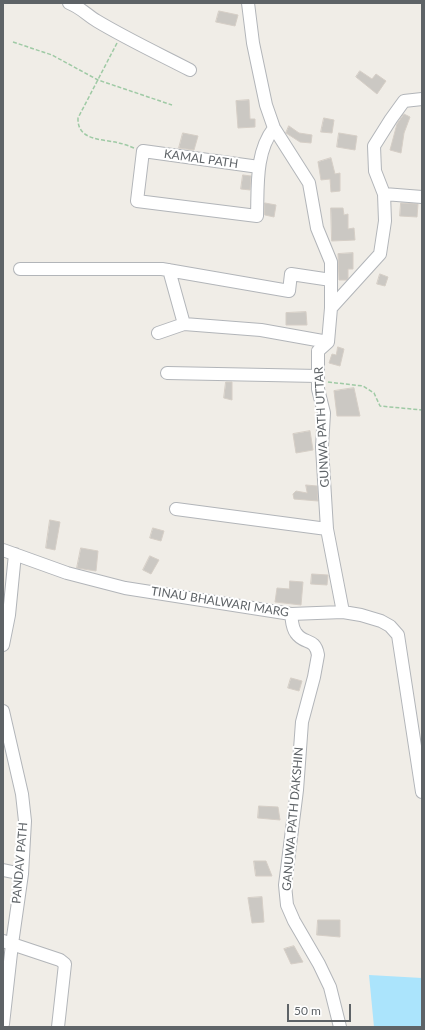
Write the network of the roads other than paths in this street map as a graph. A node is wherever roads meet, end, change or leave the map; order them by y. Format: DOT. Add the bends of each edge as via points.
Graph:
graph roads {
  1 [pos="69,3"];
  2 [pos="248,3"];
  3 [pos="190,70"];
  4 [pos="422,99"];
  5 [pos="274,128"];
  6 [pos="259,167"];
  7 [pos="384,194"];
  8 [pos="422,197"];
  9 [pos="20,269"];
  10 [pos="169,270"];
  11 [pos="331,280"];
  12 [pos="331,308"];
  13 [pos="184,324"];
  14 [pos="158,333"];
  15 [pos="328,342"];
  16 [pos="167,373"];
  17 [pos="318,379"];
  18 [pos="176,509"];
  19 [pos="327,529"];
  20 [pos="3,550"];
  21 [pos="15,554"];
  22 [pos="343,612"];
  23 [pos="291,614"];
  24 [pos="3,645"];
  25 [pos="3,711"];
  26 [pos="422,792"];
  27 [pos="3,870"];
  28 [pos="22,874"];
  29 [pos="7,943"];
  30 [pos="3,1024"];
  31 [pos="60,1027"];
  32 [pos="340,1027"];
  1 -- 3 [label="street" via="97,21"];
  2 -- 5 [label="street, GUNWA PATH UTTAR" via="253,43 266,105"];
  4 -- 7 [label="street" via="404,102 374,146 374,171"];
  5 -- 6 [label="street" via="264,142"];
  5 -- 11 [label="street, GUNWA PATH UTTAR" via="309,183 318,228 331,262"];
  6 -- 6 [label="street, KAMAL PATH" via="257,216 137,201 143,151"];
  7 -- 8 [label="street"];
  7 -- 12 [label="street" via="385,221 380,254"];
  9 -- 10 [label="street"];
  10 -- 11 [label="street" via="289,290 291,274"];
  10 -- 13 [label="street"];
  11 -- 12 [label="street, GUNWA PATH UTTAR"];
  12 -- 15 [label="street, GUNWA PATH UTTAR"];
  13 -- 14 [label="street"];
  13 -- 15 [label="street" via="261,330"];
  15 -- 17 [label="street, GUNWA PATH UTTAR" via="318,351"];
  16 -- 17 [label="street"];
  17 -- 19 [label="street, GUNWA PATH UTTAR" via="324,413 322,447"];
  18 -- 19 [label="street"];
  19 -- 22 [label="street, GUNWA PATH UTTAR"];
  20 -- 21 [label="street, TINAU BHALWARI MARG"];
  21 -- 23 [label="street, TINAU BHALWARI MARG" via="67,573 125,588"];
  21 -- 24 [label="street" via="9,615"];
  22 -- 23 [label="street, TINAU BHALWARI MARG"];
  22 -- 26 [label="street, TINAU BHALWARI MARG" via="381,621 398,635"];
  23 -- 32 [label="street, GANUWA PATH DAKSHIN" via="296,634 314,643 318,655 300,741 297,790 285,885 287,905 330,987"];
  25 -- 28 [label="street, PANDAV PATH" via="22,794"];
  27 -- 28 [label="street"];
  28 -- 29 [label="street, PANDAV PATH"];
  29 -- 30 [label="street, PANDAV PATH"];
  29 -- 31 [label="street" via="65,964"];
}
